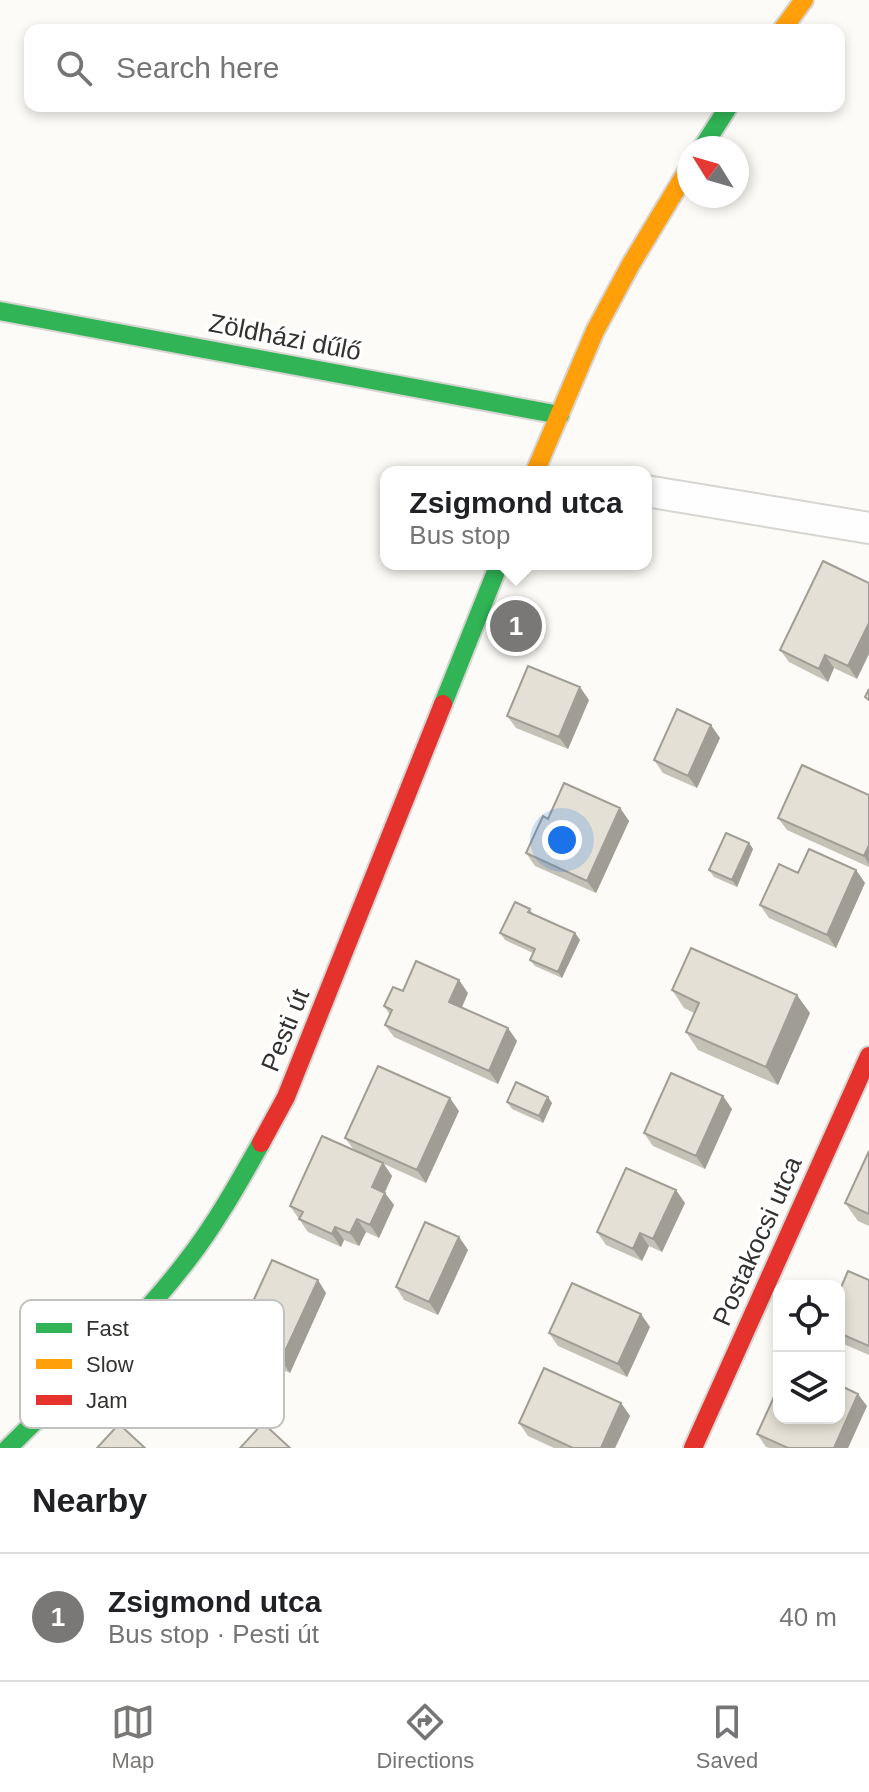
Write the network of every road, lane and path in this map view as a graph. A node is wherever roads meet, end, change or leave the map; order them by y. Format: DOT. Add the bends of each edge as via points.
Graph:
graph roads {
  1 [pos="804,0"];
  2 [pos="786,24"];
  3 [pos="725,112"];
  4 [pos="710,136"];
  5 [pos="677,188"];
  6 [pos="0,311"];
  7 [pos="560,415"];
  8 [pos="538,466"];
  9 [pos="652,492"];
  10 [pos="869,528"];
  11 [pos="497,570"];
  12 [pos="869,1056"];
  13 [pos="153,1300"];
  14 [pos="28,1428"];
  15 [pos="8,1448"];
  16 [pos="693,1448"];
  1 -- 2 [label="main road"];
  3 -- 4 [label="main road"];
  5 -- 7 [label="main road" via="602,318"];
  6 -- 7 [label="main road, Zöldházi dűlő"];
  7 -- 8 [label="main road"];
  9 -- 10 [label="street"];
  11 -- 13 [label="main road, Pesti út" via="286,1097 225,1206"];
  12 -- 16 [label="main road, Postakocsi utca"];
  14 -- 15 [label="main road, Pesti út"];
}
